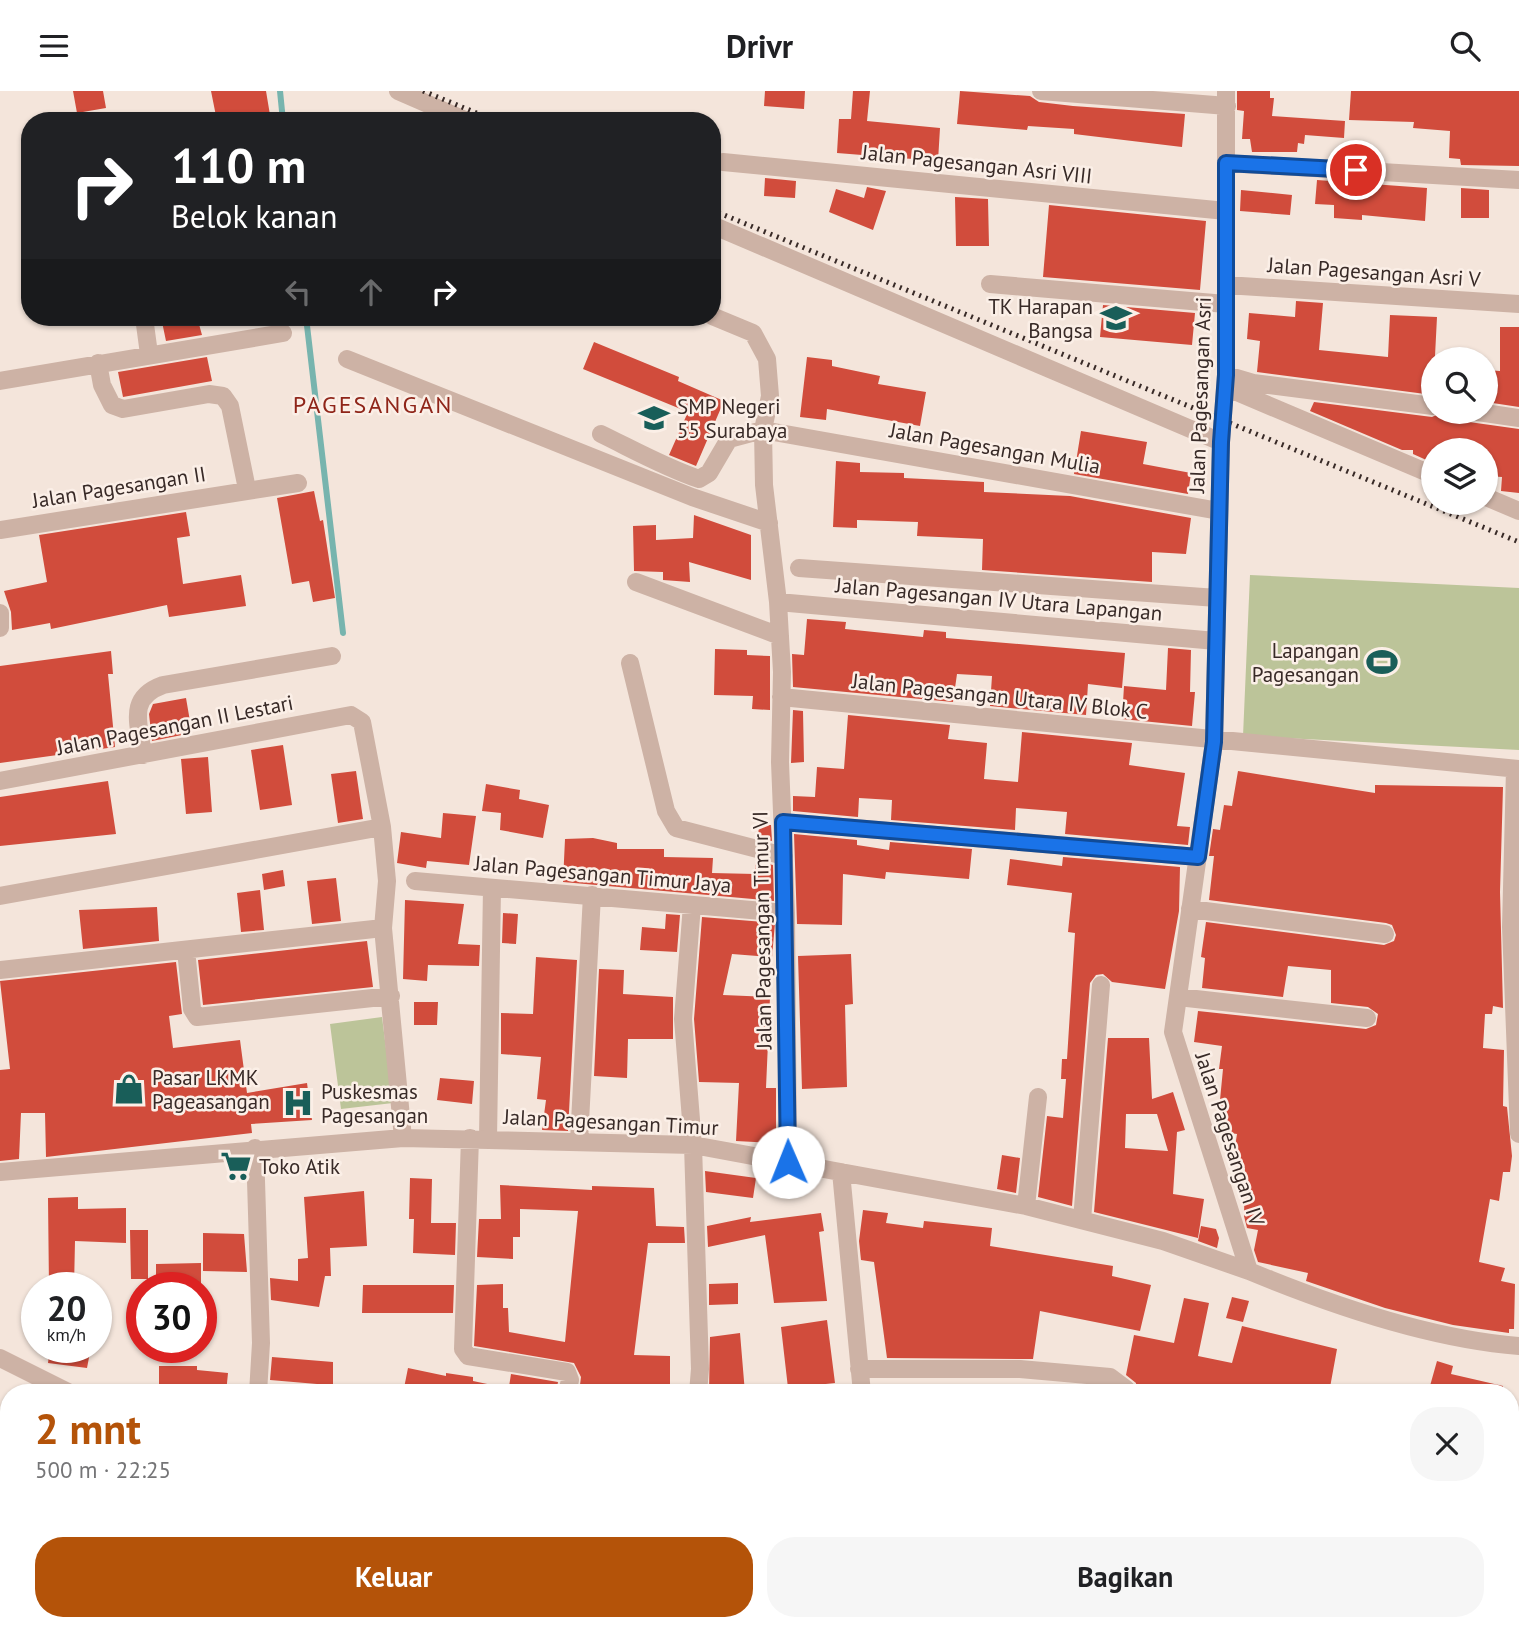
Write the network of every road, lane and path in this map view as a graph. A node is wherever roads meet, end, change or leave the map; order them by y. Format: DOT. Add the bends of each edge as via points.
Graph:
graph roads {
  1 [pos="398,91"];
  2 [pos="1041,91"];
  3 [pos="1226,99"];
  4 [pos="446,112"];
  5 [pos="723,162"];
  6 [pos="1226,163"];
  7 [pos="1519,180"];
  8 [pos="1226,211"];
  9 [pos="721,229"];
  10 [pos="990,284"];
  11 [pos="1226,285"];
  12 [pos="1226,304"];
  13 [pos="1519,304"];
  14 [pos="721,320"];
  15 [pos="145,326"];
  16 [pos="283,333"];
  17 [pos="149,353"];
  18 [pos="347,359"];
  19 [pos="98,363"];
  20 [pos="0,381"];
  21 [pos="1225,381"];
  22 [pos="1421,404"];
  23 [pos="1498,415"];
  24 [pos="1519,418"];
  25 [pos="762,430"];
  26 [pos="601,434"];
  27 [pos="1221,442"];
  28 [pos="1421,470"];
  29 [pos="298,483"];
  30 [pos="247,489"];
  31 [pos="1498,502"];
  32 [pos="1219,510"];
  33 [pos="1519,511"];
  34 [pos="769,523"];
  35 [pos="0,530"];
  36 [pos="799,568"];
  37 [pos="636,582"];
  38 [pos="1217,598"];
  39 [pos="778,602"];
  40 [pos="0,613"];
  41 [pos="0,628"];
  42 [pos="780,636"];
  43 [pos="1216,641"];
  44 [pos="332,656"];
  45 [pos="630,663"];
  46 [pos="781,697"];
  47 [pos="1214,742"];
  48 [pos="143,755"];
  49 [pos="1517,769"];
  50 [pos="0,781"];
  51 [pos="783,822"];
  52 [pos="382,827"];
  53 [pos="1516,840"];
  54 [pos="784,856"];
  55 [pos="1198,857"];
  56 [pos="415,881"];
  57 [pos="492,888"];
  58 [pos="592,895"];
  59 [pos="0,896"];
  60 [pos="692,905"];
  61 [pos="1190,909"];
  62 [pos="786,913"];
  63 [pos="383,928"];
  64 [pos="1385,934"];
  65 [pos="186,950"];
  66 [pos="0,970"];
  67 [pos="1515,970"];
  68 [pos="1101,985"];
  69 [pos="391,996"];
  70 [pos="1178,997"];
  71 [pos="1367,1018"];
  72 [pos="1038,1097"];
  73 [pos="1518,1111"];
  74 [pos="1519,1134"];
  75 [pos="403,1138"];
  76 [pos="479,1139"];
  77 [pos="579,1141"];
  78 [pos="693,1145"];
  79 [pos="255,1148"];
  80 [pos="788,1162"];
  81 [pos="0,1172"];
  82 [pos="841,1172"];
  83 [pos="1026,1206"];
  84 [pos="1082,1220"];
  85 [pos="1248,1271"];
  86 [pos="1519,1346"];
  87 [pos="0,1358"];
  88 [pos="859,1369"];
  89 [pos="53,1384"];
  90 [pos="259,1384"];
  91 [pos="569,1384"];
  92 [pos="699,1384"];
  93 [pos="861,1384"];
  94 [pos="1119,1384"];
  1 -- 4 [label="street"];
  2 -- 3 [label="street"];
  3 -- 6 [label="street, Jalan Pagesangan Asri"];
  5 -- 8 [label="street, Jalan Pagesangan Asri VIII"];
  6 -- 7 [label="street"];
  6 -- 8 [label="street, Jalan Pagesangan Asri"];
  8 -- 11 [label="street, Jalan Pagesangan Asri"];
  9 -- 27 [label="street"];
  10 -- 12 [label="street"];
  11 -- 12 [label="street, Jalan Pagesangan Asri"];
  11 -- 13 [label="street, Jalan Pagesangan Asri V"];
  12 -- 21 [label="street, Jalan Pagesangan Asri"];
  14 -- 25 [label="street, Jalan Pagesangan Timur VI" via="753,333 767,359 770,396"];
  15 -- 17 [label="street"];
  16 -- 17 [label="street"];
  17 -- 19 [label="street"];
  18 -- 34 [label="street" via="692,497"];
  19 -- 20 [label="street"];
  19 -- 30 [label="street" via="112,405 123,409 208,394 223,396 230,406"];
  21 -- 22 [label="street"];
  21 -- 27 [label="street, Jalan Pagesangan Asri"];
  21 -- 28 [label="street"];
  23 -- 24 [label="street"];
  25 -- 26 [label="street" via="729,439 709,473 699,479 659,465"];
  25 -- 32 [label="street, Jalan Pagesangan Mulia"];
  25 -- 34 [label="street, Jalan Pagesangan Timur VI"];
  27 -- 32 [label="street, Jalan Pagesangan Asri"];
  29 -- 30 [label="street, Jalan Pagesangan II"];
  30 -- 35 [label="street, Jalan Pagesangan II"];
  31 -- 33 [label="street"];
  32 -- 38 [label="street, Jalan Pagesangan Asri"];
  34 -- 39 [label="street, Jalan Pagesangan Timur VI"];
  36 -- 38 [label="street"];
  37 -- 42 [label="street"];
  38 -- 43 [label="street, Jalan Pagesangan Asri"];
  39 -- 42 [label="street, Jalan Pagesangan Timur VI"];
  39 -- 43 [label="street, Jalan Pagesangan IV Utara Lapangan"];
  40 -- 41 [label="street"];
  42 -- 46 [label="street, Jalan Pagesangan Timur VI"];
  43 -- 47 [label="street, Jalan Pagesangan Asri"];
  44 -- 48 [label="street" via="145,692 139,713"];
  45 -- 54 [label="street" via="666,811 676,828"];
  46 -- 47 [label="street, Jalan Pagesangan Utara IV Blok C"];
  46 -- 51 [label="street, Jalan Pagesangan Timur VI"];
  47 -- 49 [label="street, Jalan Pagesangan Utara IV Blok C"];
  47 -- 55 [label="street, Jalan Pagesangan IV"];
  48 -- 50 [label="street, Jalan Pagesangan II Lestari"];
  48 -- 52 [label="street, Jalan Pagesangan II Lestari" via="358,717"];
  49 -- 53 [label="street"];
  51 -- 54 [label="street, Jalan Pagesangan Timur VI"];
  51 -- 55 [label="street"];
  52 -- 59 [label="street"];
  52 -- 63 [label="street" via="387,881"];
  53 -- 67 [label="street"];
  54 -- 62 [label="street, Jalan Pagesangan Timur VI"];
  55 -- 61 [label="street, Jalan Pagesangan IV"];
  56 -- 57 [label="street, Jalan Pagesangan Timur Jaya"];
  57 -- 58 [label="street, Jalan Pagesangan Timur Jaya"];
  57 -- 76 [label="street"];
  58 -- 60 [label="street, Jalan Pagesangan Timur Jaya"];
  58 -- 77 [label="street"];
  60 -- 62 [label="street, Jalan Pagesangan Timur Jaya"];
  60 -- 78 [label="street" via="683,1019"];
  61 -- 64 [label="street"];
  61 -- 70 [label="street, Jalan Pagesangan IV"];
  62 -- 80 [label="street, Jalan Pagesangan Timur VI"];
  63 -- 65 [label="street"];
  63 -- 69 [label="street"];
  65 -- 66 [label="street"];
  65 -- 69 [label="street" via="192,1009 197,1017"];
  67 -- 73 [label="street"];
  68 -- 84 [label="street"];
  69 -- 75 [label="street"];
  70 -- 71 [label="street"];
  70 -- 85 [label="street, Jalan Pagesangan IV" via="1174,1040"];
  72 -- 83 [label="street"];
  73 -- 74 [label="street"];
  75 -- 76 [label="street, Jalan Pagesangan Timur"];
  75 -- 79 [label="street, Jalan Pagesangan Timur"];
  76 -- 77 [label="street, Jalan Pagesangan Timur"];
  76 -- 91 [label="street" via="463,1349 468,1356 567,1372"];
  77 -- 78 [label="street, Jalan Pagesangan Timur"];
  78 -- 80 [label="street, Jalan Pagesangan Timur"];
  78 -- 92 [label="street"];
  79 -- 81 [label="street, Jalan Pagesangan Timur"];
  79 -- 90 [label="street"];
  80 -- 82 [label="street, Jalan Pagesangan Timur"];
  82 -- 83 [label="street, Jalan Pagesangan Timur"];
  82 -- 88 [label="street"];
  83 -- 84 [label="street, Jalan Pagesangan Timur"];
  84 -- 85 [label="street, Jalan Pagesangan Timur" via="1163,1241"];
  85 -- 86 [label="street" via="1322,1301 1486,1343"];
  87 -- 89 [label="street"];
  88 -- 93 [label="street"];
  88 -- 94 [label="street" via="1020,1369 1110,1377"];
}
